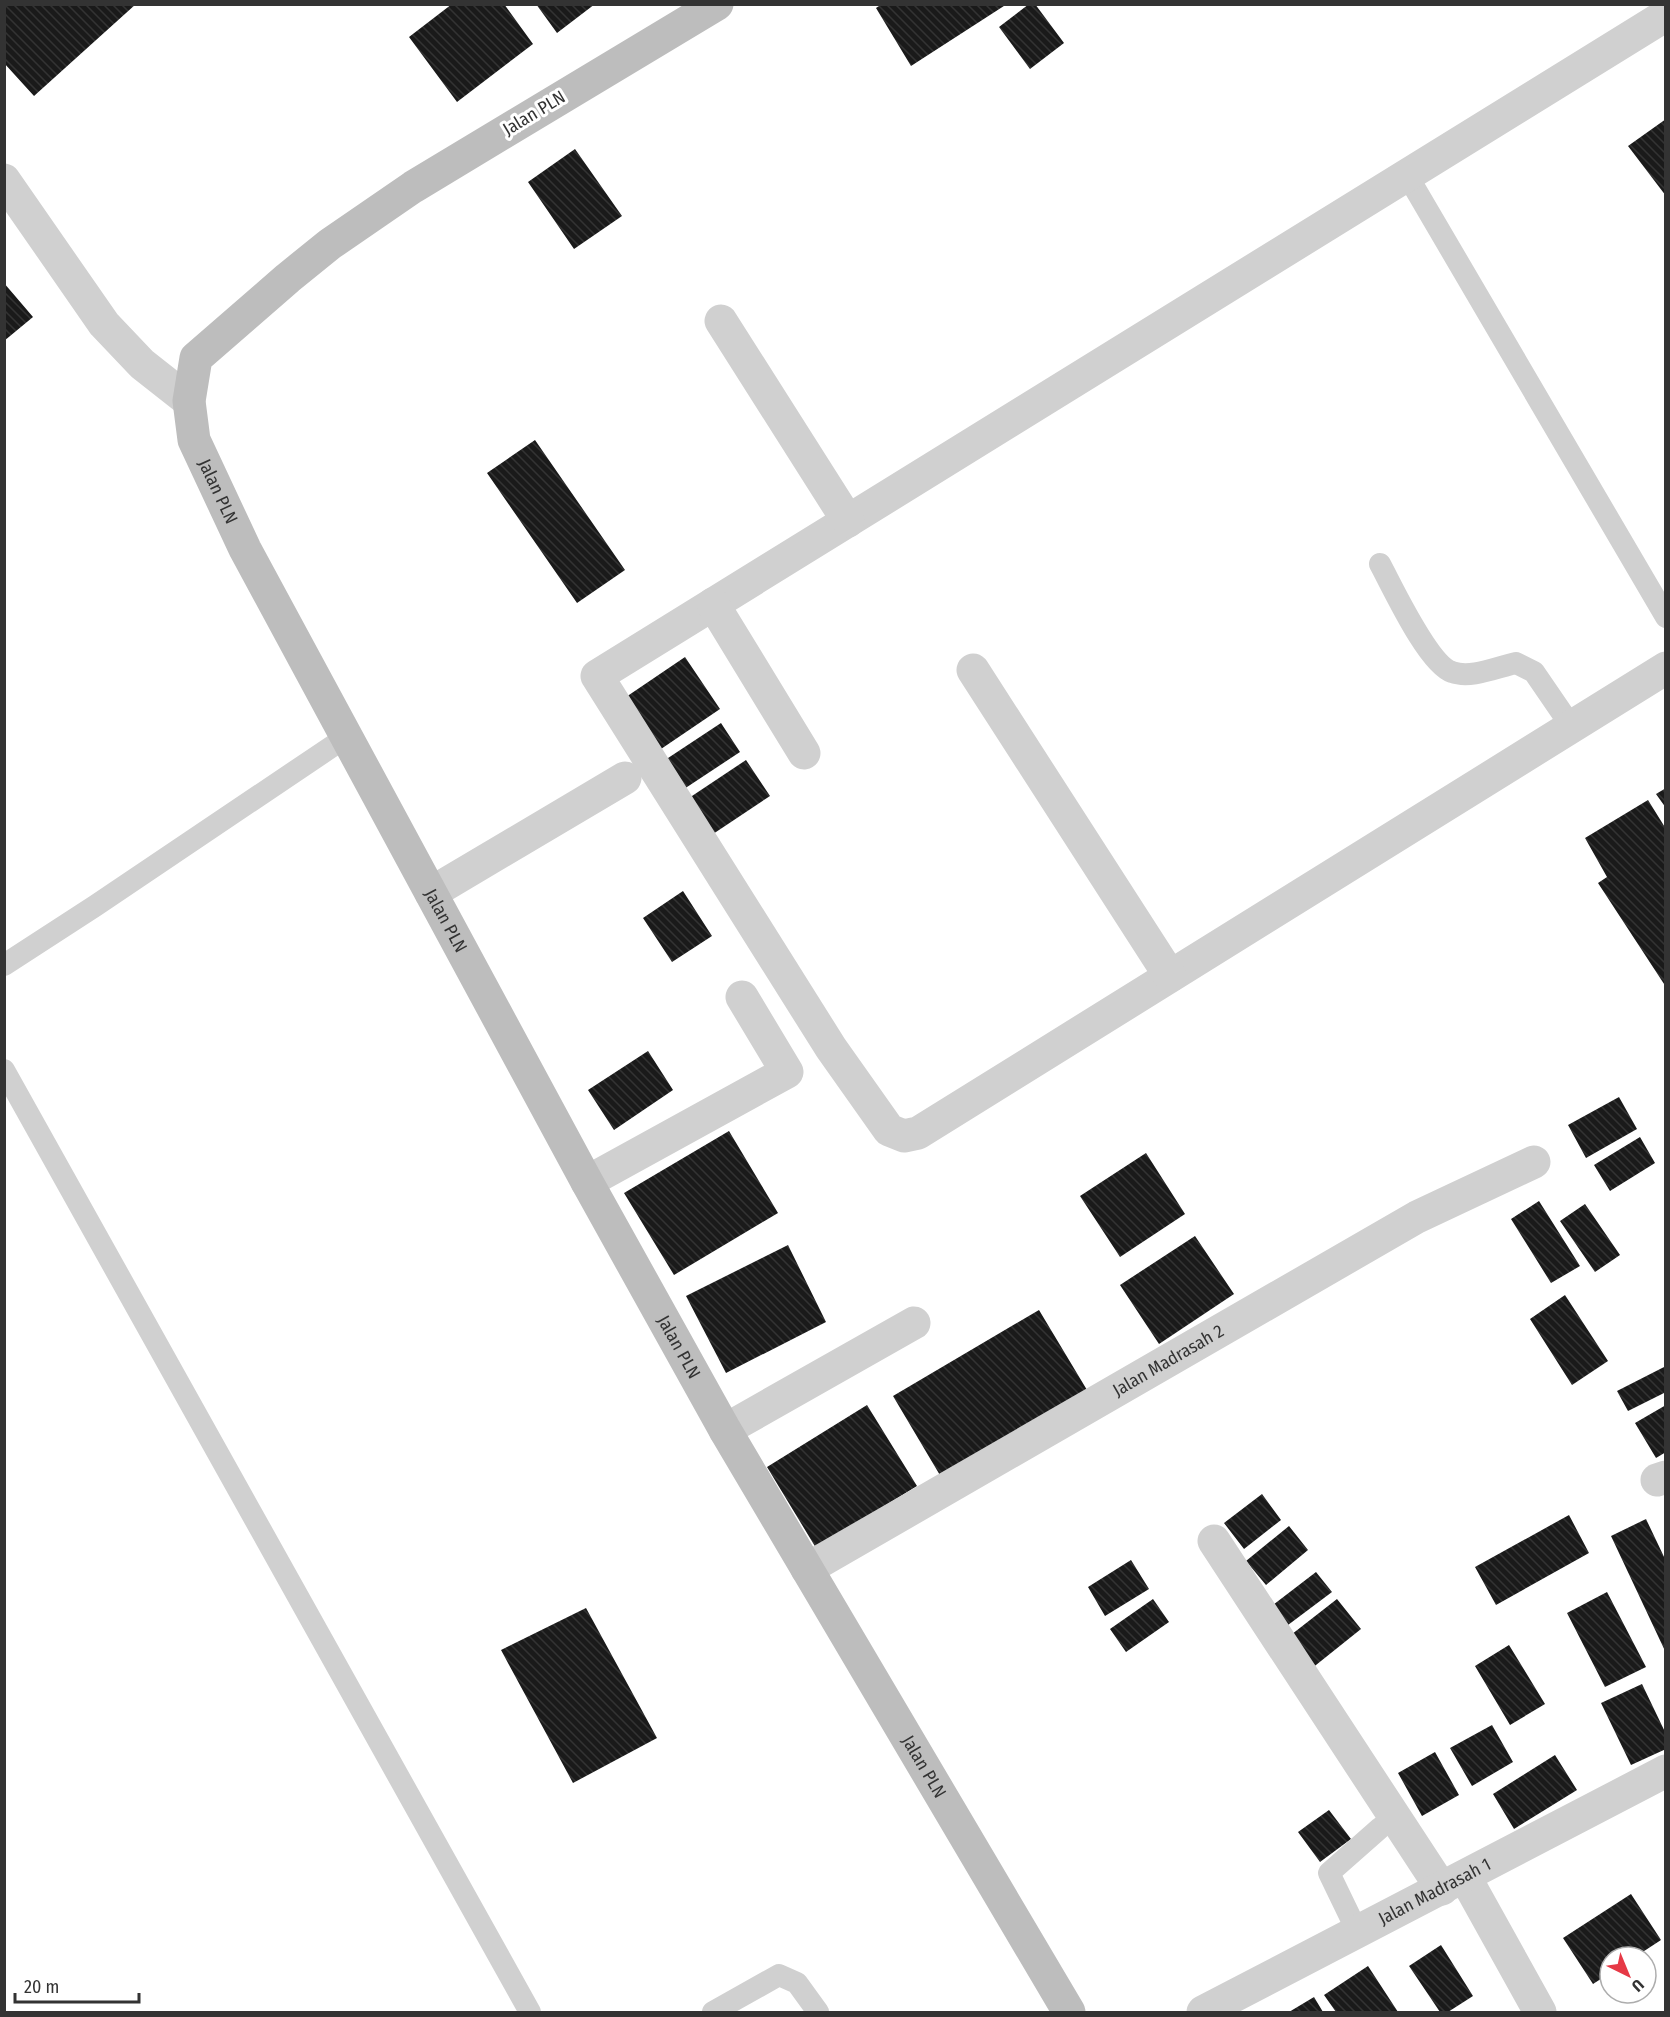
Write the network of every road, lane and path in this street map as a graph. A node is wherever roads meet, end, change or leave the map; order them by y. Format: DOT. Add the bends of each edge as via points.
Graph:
graph roads {
  1 [pos="717,4"];
  2 [pos="1665,15"];
  3 [pos="1407,175"];
  4 [pos="4,180"];
  5 [pos="721,321"];
  6 [pos="189,401"];
  7 [pos="848,521"];
  8 [pos="1380,564"];
  9 [pos="713,604"];
  10 [pos="1665,617"];
  11 [pos="1665,668"];
  12 [pos="973,670"];
  13 [pos="1571,726"];
  14 [pos="346,737"];
  15 [pos="804,753"];
  16 [pos="625,778"];
  17 [pos="431,893"];
  18 [pos="4,965"];
  19 [pos="1170,976"];
  20 [pos="742,997"];
  21 [pos="4,1070"];
  22 [pos="1534,1162"];
  23 [pos="587,1182"];
  24 [pos="914,1323"];
  25 [pos="725,1430"];
  26 [pos="1214,1541"];
  27 [pos="807,1569"];
  28 [pos="1665,1771"];
  29 [pos="1395,1817"];
  30 [pos="1453,1883"];
  31 [pos="1358,1933"];
  32 [pos="1216,2010"];
  33 [pos="530,2013"];
  34 [pos="712,2013"];
  35 [pos="818,2013"];
  36 [pos="1069,2013"];
  37 [pos="1540,2013"];
  1 -- 6 [label="street, Jalan PLN" via="423,181 330,244 196,358"];
  2 -- 3 [label="street"];
  3 -- 7 [label="street"];
  3 -- 10 [label="lane"];
  4 -- 6 [label="street" via="104,324 142,364"];
  5 -- 7 [label="street"];
  6 -- 14 [label="street, Jalan PLN" via="194,440 240,539"];
  7 -- 9 [label="street"];
  8 -- 13 [label="lane" via="1425,647 1450,672 1468,675 1516,663 1534,672"];
  9 -- 15 [label="street"];
  9 -- 19 [label="street" via="597,676 831,1048 889,1130 903,1136 918,1133"];
  11 -- 13 [label="street"];
  12 -- 19 [label="street"];
  13 -- 19 [label="street"];
  14 -- 17 [label="street, Jalan PLN"];
  14 -- 18 [label="lane"];
  16 -- 17 [label="street"];
  17 -- 23 [label="street, Jalan PLN"];
  20 -- 23 [label="street" via="787,1072"];
  21 -- 33 [label="lane"];
  22 -- 27 [label="street, Jalan Madrasah 2" via="1417,1217"];
  23 -- 25 [label="street, Jalan PLN"];
  24 -- 25 [label="street"];
  25 -- 27 [label="street, Jalan PLN"];
  26 -- 29 [label="street"];
  27 -- 36 [label="street, Jalan PLN"];
  28 -- 30 [label="street, Jalan Madrasah 1"];
  29 -- 30 [label="street"];
  29 -- 31 [label="lane" via="1329,1873"];
  30 -- 31 [label="street, Jalan Madrasah 1"];
  30 -- 37 [label="street"];
  31 -- 32 [label="street, Jalan Madrasah 1"];
  34 -- 35 [label="lane" via="779,1975 797,1983"];
}
